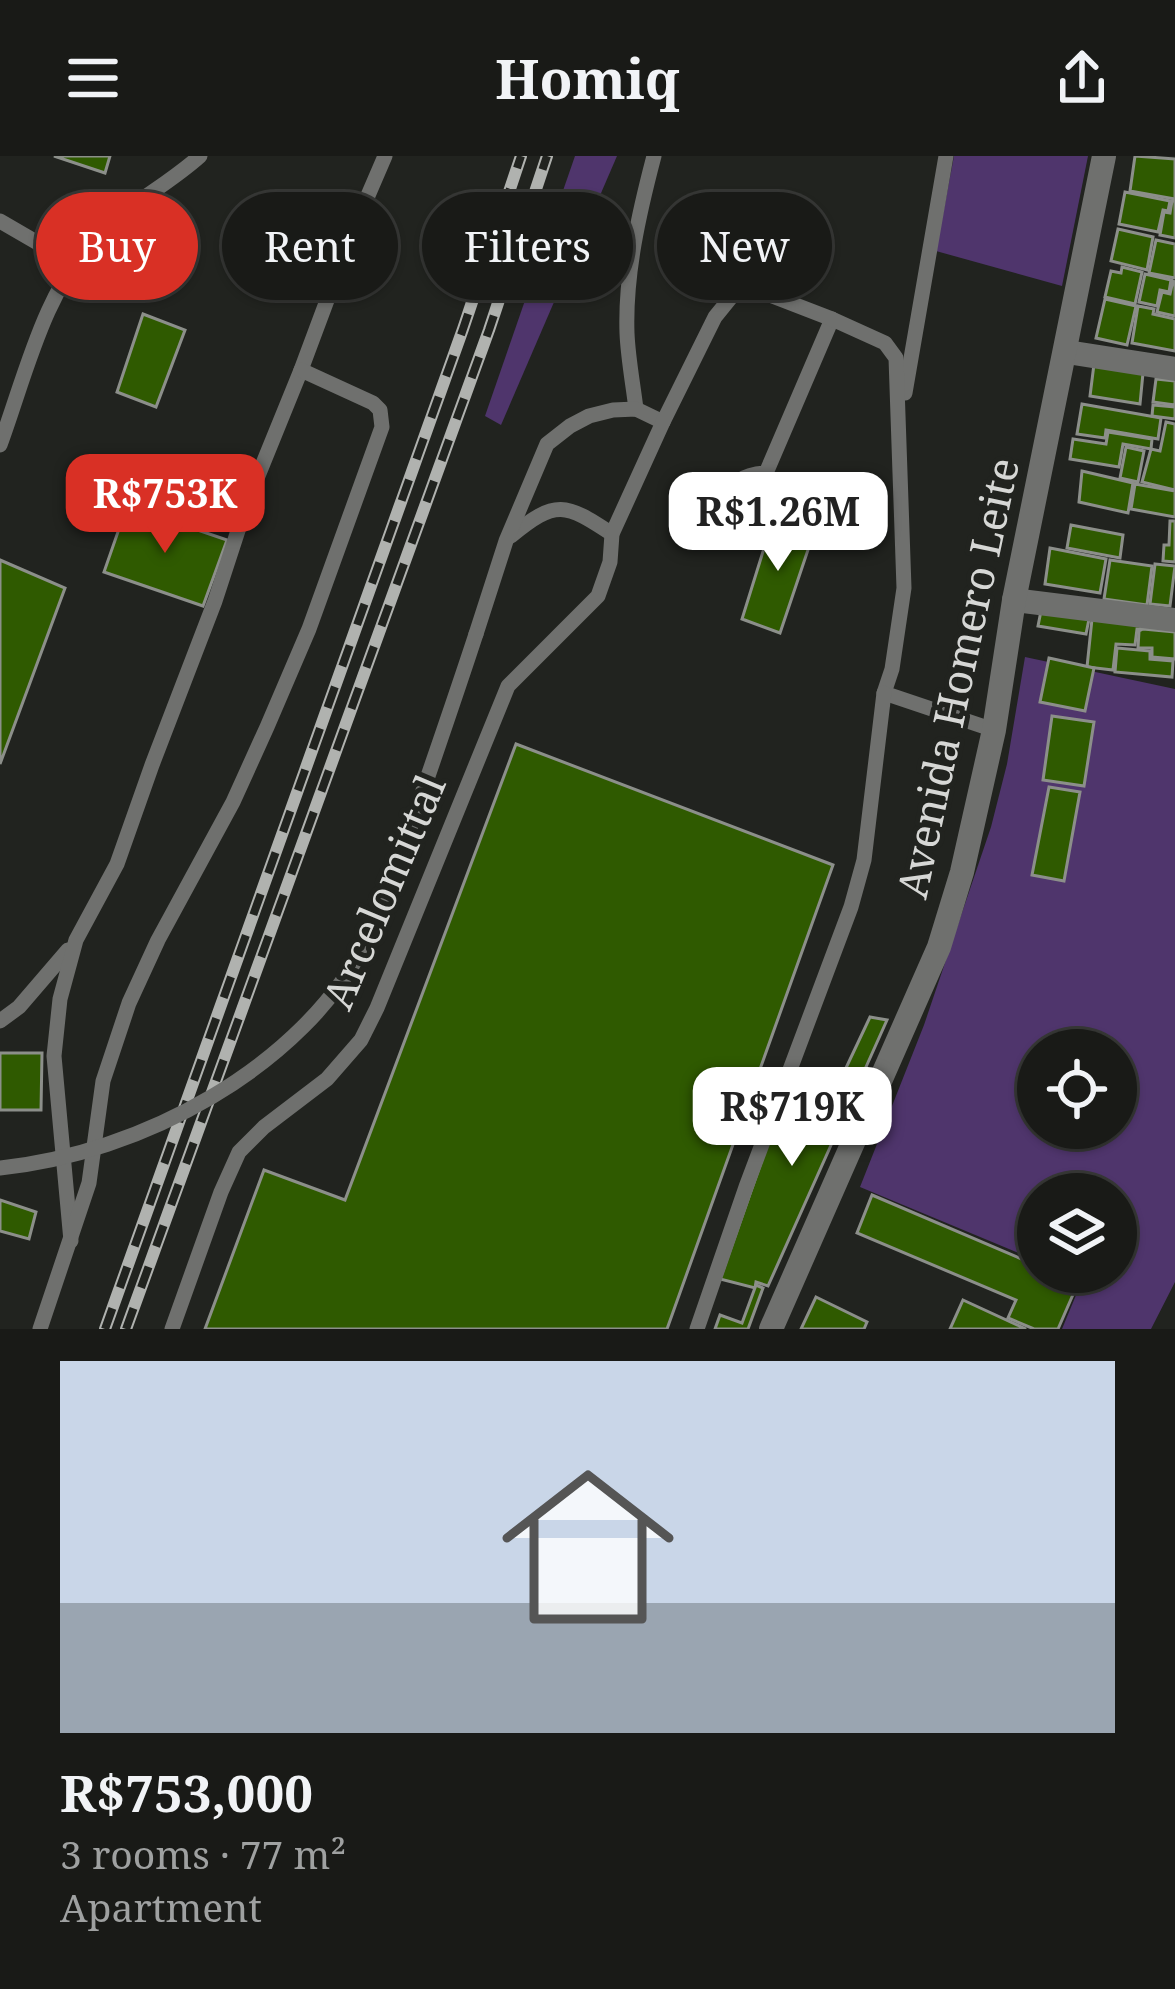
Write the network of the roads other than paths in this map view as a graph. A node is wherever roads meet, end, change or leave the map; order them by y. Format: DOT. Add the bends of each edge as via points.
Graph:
graph roads {
  1 [pos="200,156"];
  2 [pos="385,156"];
  3 [pos="654,156"];
  4 [pos="946,156"];
  5 [pos="1104,156"];
  6 [pos="153,192"];
  7 [pos="0,221"];
  8 [pos="36,242"];
  9 [pos="53,300"];
  10 [pos="832,319"];
  11 [pos="1067,352"];
  12 [pos="1175,369"];
  13 [pos="301,370"];
  14 [pos="636,409"];
  15 [pos="900,419"];
  16 [pos="663,422"];
  17 [pos="0,445"];
  18 [pos="612,534"];
  19 [pos="506,541"];
  20 [pos="738,542"];
  21 [pos="1015,600"];
  22 [pos="1175,620"];
  23 [pos="884,693"];
  24 [pos="994,730"];
  25 [pos="76,940"];
  26 [pos="0,1021"];
  27 [pos="0,1168"];
  28 [pos="70,1241"];
  29 [pos="40,1329"];
  30 [pos="172,1329"];
  31 [pos="697,1329"];
  32 [pos="770,1329"];
  1 -- 6 [label="lane"];
  2 -- 13 [label="lane"];
  3 -- 14 [label="lane" via="630,274"];
  4 -- 15 [label="lane"];
  5 -- 11 [label="street, Avenida Homero Leite"];
  7 -- 8 [label="lane"];
  9 -- 17 [label="lane"];
  10 -- 15 [label="lane, Arcelomittal" via="885,344 896,358"];
  10 -- 16 [label="lane, Arcelomittal" via="754,290 732,296"];
  10 -- 20 [label="lane" via="766,473 741,478 717,504"];
  11 -- 12 [label="street"];
  11 -- 21 [label="street, Avenida Homero Leite"];
  13 -- 25 [label="lane" via="117,864"];
  13 -- 28 [label="lane" via="373,403 382,427 267,727 129,1004 103,1081 89,1183"];
  14 -- 16 [label="lane"];
  14 -- 19 [label="lane, Arcelomittal" via="589,416 547,444"];
  15 -- 23 [label="lane, Arcelomittal" via="904,588"];
  16 -- 18 [label="lane, Arcelomittal"];
  18 -- 19 [label="lane" via="558,508"];
  18 -- 30 [label="lane, Arcelomittal" via="598,596 508,686 361,1040 239,1152"];
  19 -- 27 [label="lane, Arcelomittal, bridge" via="389,890 340,983 229,1087 174,1118 84,1153"];
  21 -- 22 [label="street"];
  21 -- 24 [label="street, Avenida Homero Leite"];
  23 -- 24 [label="lane"];
  23 -- 31 [label="lane, Arcelomittal" via="864,860"];
  24 -- 32 [label="street, Avenida Homero Leite" via="939,947"];
  25 -- 26 [label="lane"];
  25 -- 28 [label="lane" via="55,1056"];
  28 -- 29 [label="lane"];
}
